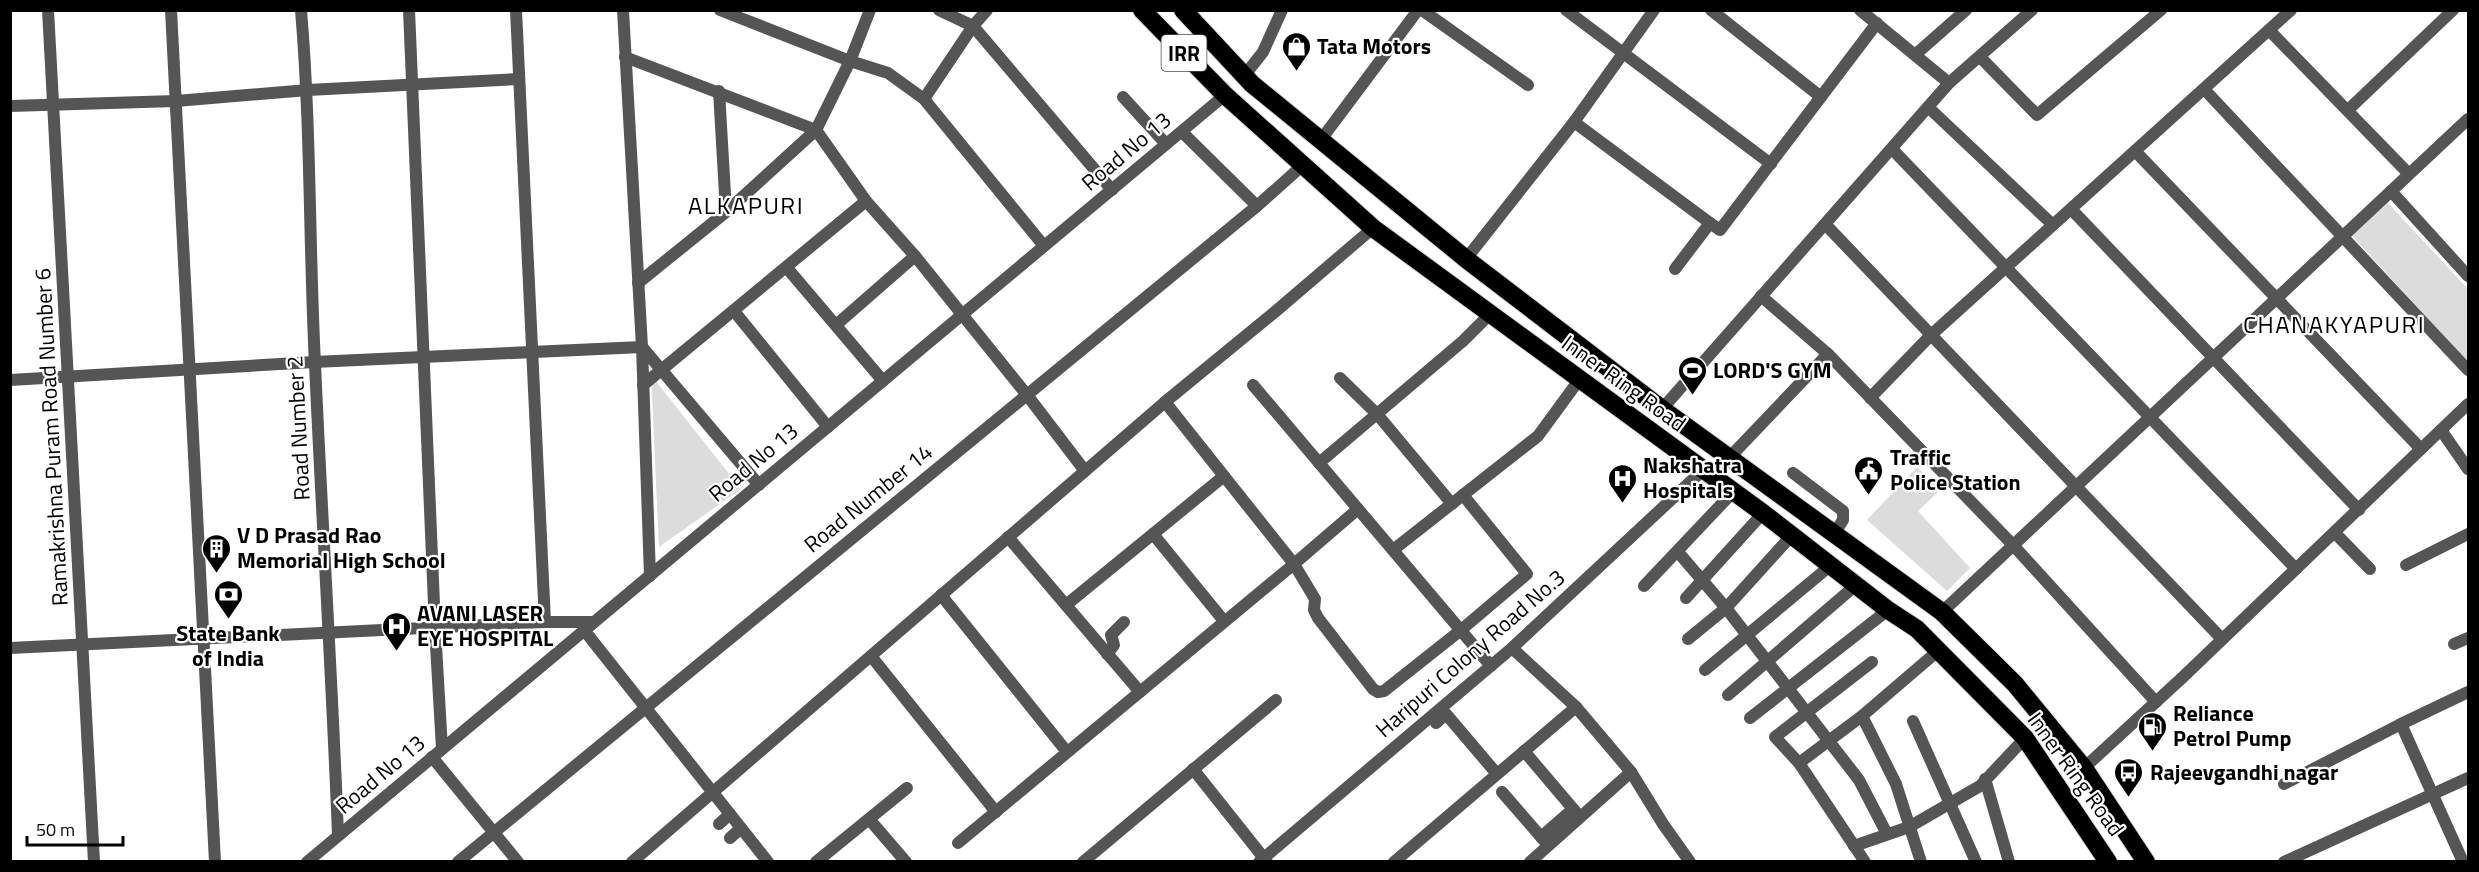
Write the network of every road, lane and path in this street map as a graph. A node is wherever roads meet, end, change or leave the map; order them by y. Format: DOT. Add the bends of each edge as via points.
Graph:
graph roads {
  1 [pos="48,10"];
  2 [pos="171,10"];
  3 [pos="301,10"];
  4 [pos="409,10"];
  5 [pos="516,10"];
  6 [pos="623,10"];
  7 [pos="720,10"];
  8 [pos="870,10"];
  9 [pos="939,10"];
  10 [pos="987,10"];
  11 [pos="1142,10"];
  12 [pos="1183,10"];
  13 [pos="1282,10"];
  14 [pos="1420,10"];
  15 [pos="1566,10"];
  16 [pos="1654,10"];
  17 [pos="1711,10"];
  18 [pos="1860,10"];
  19 [pos="1966,10"];
  20 [pos="2032,10"];
  21 [pos="2161,10"];
  22 [pos="2291,10"];
  23 [pos="2453,10"];
  24 [pos="1877,23"];
  25 [pos="973,26"];
  26 [pos="2269,30"];
  27 [pos="1623,53"];
  28 [pos="1916,54"];
  29 [pos="625,57"];
  30 [pos="1980,57"];
  31 [pos="850,61"];
  32 [pos="1244,76"];
  33 [pos="518,79"];
  34 [pos="1949,83"];
  35 [pos="413,85"];
  36 [pos="1528,85"];
  37 [pos="2204,89"];
  38 [pos="308,90"];
  39 [pos="719,92"];
  40 [pos="1226,95"];
  41 [pos="1123,97"];
  42 [pos="1821,97"];
  43 [pos="924,99"];
  44 [pos="176,101"];
  45 [pos="54,104"];
  46 [pos="10,106"];
  47 [pos="1928,107"];
  48 [pos="2348,110"];
  49 [pos="2469,119"];
  50 [pos="1574,122"];
  51 [pos="816,130"];
  52 [pos="1182,132"];
  53 [pos="1320,141"];
  54 [pos="1167,144"];
  55 [pos="1892,148"];
  56 [pos="2135,151"];
  57 [pos="1771,164"];
  58 [pos="1303,165"];
  59 [pos="2409,174"];
  60 [pos="1112,190"];
  61 [pos="2391,191"];
  62 [pos="866,201"];
  63 [pos="1257,206"];
  64 [pos="2071,209"];
  65 [pos="726,212"];
  66 [pos="1710,223"];
  67 [pos="1825,224"];
  68 [pos="2053,225"];
  69 [pos="1373,228"];
  70 [pos="2343,236"];
  71 [pos="1044,246"];
  72 [pos="915,256"];
  73 [pos="1466,259"];
  74 [pos="2006,267"];
  75 [pos="787,268"];
  76 [pos="1675,269"];
  77 [pos="2466,269"];
  78 [pos="638,283"];
  79 [pos="1761,296"];
  80 [pos="2277,298"];
  81 [pos="734,311"];
  82 [pos="962,315"];
  83 [pos="1489,315"];
  84 [pos="836,325"];
  85 [pos="1931,335"];
  86 [pos="1574,342"];
  87 [pos="642,347"];
  88 [pos="1539,351"];
  89 [pos="531,353"];
  90 [pos="1828,354"];
  91 [pos="2213,357"];
  92 [pos="423,358"];
  93 [pos="314,362"];
  94 [pos="189,369"];
  95 [pos="663,369"];
  96 [pos="2469,370"];
  97 [pos="69,376"];
  98 [pos="1340,378"];
  99 [pos="10,380"];
  100 [pos="1579,380"];
  101 [pos="883,381"];
  102 [pos="643,385"];
  103 [pos="1253,385"];
  104 [pos="1027,395"];
  105 [pos="1870,398"];
  106 [pos="1165,402"];
  107 [pos="2469,404"];
  108 [pos="1662,409"];
  109 [pos="1377,414"];
  110 [pos="2150,417"];
  111 [pos="828,427"];
  112 [pos="2441,430"];
  113 [pos="2421,449"];
  114 [pos="1729,458"];
  115 [pos="1319,463"];
  116 [pos="2469,469"];
  117 [pos="1703,470"];
  118 [pos="1085,471"];
  119 [pos="1793,473"];
  120 [pos="1224,476"];
  121 [pos="759,484"];
  122 [pos="2076,487"];
  123 [pos="1733,492"];
  124 [pos="1463,495"];
  125 [pos="1452,504"];
  126 [pos="1358,509"];
  127 [pos="2359,510"];
  128 [pos="1763,513"];
  129 [pos="2335,532"];
  130 [pos="1153,534"];
  131 [pos="1834,534"];
  132 [pos="2469,534"];
  133 [pos="1792,535"];
  134 [pos="1008,537"];
  135 [pos="2013,545"];
  136 [pos="1393,550"];
  137 [pos="1678,552"];
  138 [pos="1294,564"];
  139 [pos="1830,566"];
  140 [pos="2406,566"];
  141 [pos="2296,569"];
  142 [pos="2370,569"];
  143 [pos="650,576"];
  144 [pos="1704,580"];
  145 [pos="1856,585"];
  146 [pos="1644,586"];
  147 [pos="940,595"];
  148 [pos="1686,598"];
  149 [pos="1066,605"];
  150 [pos="1726,608"];
  151 [pos="1888,610"];
  152 [pos="1942,612"];
  153 [pos="1224,621"];
  154 [pos="545,622"];
  155 [pos="1124,622"];
  156 [pos="589,626"];
  157 [pos="435,628"];
  158 [pos="1461,630"];
  159 [pos="330,633"];
  160 [pos="1746,634"];
  161 [pos="2469,638"];
  162 [pos="203,639"];
  163 [pos="1688,639"];
  164 [pos="2222,639"];
  165 [pos="2454,644"];
  166 [pos="83,645"];
  167 [pos="10,648"];
  168 [pos="1512,648"];
  169 [pos="1938,650"];
  170 [pos="1107,654"];
  171 [pos="871,656"];
  172 [pos="1768,662"];
  173 [pos="1872,662"];
  174 [pos="1491,666"];
  175 [pos="1705,670"];
  176 [pos="1787,688"];
  177 [pos="1140,692"];
  178 [pos="2469,692"];
  179 [pos="1728,695"];
  180 [pos="1276,700"];
  181 [pos="2156,702"];
  182 [pos="647,707"];
  183 [pos="1576,707"];
  184 [pos="1444,711"];
  185 [pos="1807,712"];
  186 [pos="1862,716"];
  187 [pos="1750,718"];
  188 [pos="1913,721"];
  189 [pos="2401,724"];
  190 [pos="2025,738"];
  191 [pos="1416,740"];
  192 [pos="1827,740"];
  193 [pos="1524,751"];
  194 [pos="1068,752"];
  195 [pos="437,753"];
  196 [pos="1799,763"];
  197 [pos="2084,768"];
  198 [pos="1193,769"];
  199 [pos="1631,772"];
  200 [pos="1497,774"];
  201 [pos="2469,778"];
  202 [pos="1985,779"];
  203 [pos="2284,784"];
  204 [pos="907,788"];
  205 [pos="1502,792"];
  206 [pos="712,793"];
  207 [pos="2433,794"];
  208 [pos="1951,803"];
  209 [pos="996,812"];
  210 [pos="1576,813"];
  211 [pos="730,814"];
  212 [pos="869,819"];
  213 [pos="719,824"];
  214 [pos="1909,826"];
  215 [pos="741,828"];
  216 [pos="495,833"];
  217 [pos="1887,834"];
  218 [pos="338,836"];
  219 [pos="730,837"];
  220 [pos="1544,841"];
  221 [pos="958,843"];
  222 [pos="1854,846"];
  223 [pos="1264,860"];
  224 [pos="1685,860"];
  225 [pos="94,861"];
  226 [pos="215,861"];
  227 [pos="307,861"];
  228 [pos="458,861"];
  229 [pos="518,861"];
  230 [pos="632,861"];
  231 [pos="768,861"];
  232 [pos="816,861"];
  233 [pos="906,861"];
  234 [pos="1083,861"];
  235 [pos="1394,861"];
  236 [pos="1530,861"];
  237 [pos="1865,861"];
  238 [pos="1921,861"];
  239 [pos="1976,861"];
  240 [pos="2009,861"];
  241 [pos="2108,861"];
  242 [pos="2146,861"];
  243 [pos="2284,861"];
  244 [pos="2463,861"];
  1 -- 45 [label="street, Ramakrishna Puram Road Number 6"];
  2 -- 44 [label="street"];
  3 -- 38 [label="street, Road Number 2"];
  4 -- 35 [label="street"];
  5 -- 33 [label="street"];
  6 -- 29 [label="street"];
  7 -- 31 [label="street"];
  8 -- 31 [label="street"];
  9 -- 25 [label="street"];
  10 -- 25 [label="street"];
  11 -- 40 [label="highway, Inner Ring Road / IRR"];
  12 -- 32 [label="highway, Inner Ring Road / IRR"];
  13 -- 32 [label="street" via="1263,52"];
  14 -- 36 [label="street"];
  14 -- 53 [label="street"];
  15 -- 27 [label="street"];
  16 -- 27 [label="street"];
  17 -- 42 [label="street"];
  18 -- 24 [label="street"];
  19 -- 28 [label="street"];
  20 -- 30 [label="street"];
  21 -- 30 [label="street" via="2037,115"];
  22 -- 26 [label="street"];
  23 -- 48 [label="street"];
  24 -- 28 [label="street"];
  24 -- 42 [label="street"];
  25 -- 43 [label="street"];
  25 -- 60 [label="street"];
  26 -- 37 [label="street"];
  26 -- 48 [label="street"];
  27 -- 50 [label="street"];
  27 -- 57 [label="street"];
  28 -- 34 [label="street"];
  29 -- 39 [label="street"];
  29 -- 78 [label="street"];
  30 -- 34 [label="street"];
  31 -- 43 [label="street" via="888,73"];
  31 -- 51 [label="street"];
  32 -- 53 [label="highway, Inner Ring Road / IRR"];
  33 -- 35 [label="street"];
  33 -- 89 [label="street"];
  34 -- 47 [label="street"];
  35 -- 38 [label="street"];
  35 -- 92 [label="street"];
  37 -- 56 [label="street"];
  37 -- 70 [label="street"];
  38 -- 44 [label="street"];
  38 -- 93 [label="street, Road Number 2"];
  39 -- 51 [label="street"];
  39 -- 65 [label="street"];
  40 -- 52 [label="street, Road No 13"];
  40 -- 58 [label="highway, Inner Ring Road / IRR"];
  41 -- 54 [label="street"];
  42 -- 57 [label="street"];
  43 -- 71 [label="street"];
  44 -- 45 [label="street"];
  44 -- 94 [label="street"];
  45 -- 46 [label="street"];
  45 -- 97 [label="street, Ramakrishna Puram Road Number 6"];
  47 -- 55 [label="street"];
  47 -- 68 [label="street"];
  48 -- 59 [label="street"];
  49 -- 59 [label="street"];
  50 -- 66 [label="street"];
  50 -- 73 [label="street"];
  51 -- 62 [label="street"];
  51 -- 65 [label="street"];
  52 -- 54 [label="street, Road No 13"];
  52 -- 63 [label="street"];
  53 -- 73 [label="highway, Inner Ring Road / IRR"];
  54 -- 60 [label="street, Road No 13"];
  55 -- 67 [label="street"];
  55 -- 74 [label="street"];
  56 -- 64 [label="street"];
  56 -- 80 [label="street"];
  57 -- 66 [label="street" via="1720,230"];
  58 -- 63 [label="street, Road Number 14"];
  58 -- 69 [label="highway, Inner Ring Road / IRR"];
  59 -- 61 [label="street"];
  60 -- 71 [label="street, Road No 13"];
  61 -- 70 [label="street"];
  61 -- 77 [label="street"];
  62 -- 72 [label="street"];
  62 -- 75 [label="street"];
  63 -- 104 [label="street, Road Number 14"];
  64 -- 68 [label="street"];
  64 -- 91 [label="street"];
  65 -- 78 [label="street"];
  66 -- 76 [label="street"];
  67 -- 79 [label="street"];
  67 -- 85 [label="street"];
  68 -- 74 [label="street"];
  69 -- 83 [label="highway, Inner Ring Road / IRR"];
  69 -- 106 [label="street"];
  70 -- 80 [label="street"];
  70 -- 96 [label="street"];
  71 -- 82 [label="street, Road No 13"];
  72 -- 82 [label="street"];
  72 -- 84 [label="street"];
  73 -- 86 [label="highway, Inner Ring Road / IRR"];
  74 -- 85 [label="street"];
  74 -- 110 [label="street"];
  75 -- 81 [label="street"];
  75 -- 84 [label="street"];
  78 -- 87 [label="street"];
  79 -- 90 [label="street"];
  79 -- 108 [label="street"];
  80 -- 91 [label="street"];
  80 -- 113 [label="street"];
  81 -- 95 [label="street"];
  81 -- 111 [label="street"];
  82 -- 101 [label="street, Road No 13"];
  82 -- 104 [label="street"];
  83 -- 88 [label="highway, Inner Ring Road / IRR"];
  83 -- 109 [label="street"];
  84 -- 101 [label="street"];
  85 -- 105 [label="street"];
  85 -- 122 [label="street"];
  86 -- 88 [label="highway" via="1557,350"];
  86 -- 108 [label="highway, Inner Ring Road / IRR"];
  87 -- 89 [label="street"];
  87 -- 95 [label="street"];
  87 -- 102 [label="street"];
  88 -- 100 [label="highway, Inner Ring Road / IRR"];
  89 -- 92 [label="street"];
  89 -- 154 [label="street"];
  90 -- 105 [label="street"];
  90 -- 114 [label="street"];
  91 -- 110 [label="street"];
  91 -- 127 [label="street"];
  92 -- 93 [label="street"];
  92 -- 157 [label="street"];
  93 -- 94 [label="street"];
  93 -- 159 [label="street, Road Number 2"];
  94 -- 97 [label="street"];
  94 -- 162 [label="street"];
  95 -- 102 [label="street"];
  95 -- 121 [label="street"];
  97 -- 99 [label="street"];
  97 -- 166 [label="street, Ramakrishna Puram Road Number 6"];
  98 -- 109 [label="street"];
  100 -- 117 [label="highway, Inner Ring Road / IRR"];
  100 -- 124 [label="street" via="1538,436"];
  101 -- 111 [label="street, Road No 13"];
  102 -- 143 [label="street"];
  103 -- 115 [label="street"];
  104 -- 118 [label="street"];
  104 -- 182 [label="street, Road Number 14"];
  105 -- 135 [label="street"];
  106 -- 118 [label="street"];
  106 -- 120 [label="street"];
  107 -- 112 [label="street"];
  108 -- 114 [label="highway, Inner Ring Road / IRR"];
  109 -- 115 [label="street"];
  109 -- 125 [label="street"];
  110 -- 122 [label="street"];
  110 -- 141 [label="street"];
  111 -- 121 [label="street, Road No 13"];
  112 -- 113 [label="street"];
  112 -- 116 [label="street"];
  113 -- 127 [label="street"];
  114 -- 131 [label="highway, Inner Ring Road / IRR"];
  115 -- 126 [label="street"];
  117 -- 123 [label="highway, Inner Ring Road / IRR"];
  117 -- 168 [label="street, Haripuri Colony Road No.3"];
  118 -- 134 [label="street"];
  119 -- 131 [label="street" via="1843,511 1843,520"];
  120 -- 130 [label="street"];
  120 -- 138 [label="street"];
  121 -- 143 [label="street, Road No 13"];
  122 -- 135 [label="street"];
  122 -- 164 [label="street"];
  123 -- 128 [label="highway, Inner Ring Road / IRR"];
  123 -- 137 [label="street"];
  124 -- 125 [label="street"];
  124 -- 158 [label="street" via="1527,574"];
  125 -- 136 [label="street"];
  126 -- 136 [label="street"];
  126 -- 138 [label="street"];
  127 -- 129 [label="street"];
  128 -- 133 [label="highway, Inner Ring Road / IRR"];
  128 -- 144 [label="street"];
  129 -- 141 [label="street"];
  129 -- 142 [label="street"];
  130 -- 149 [label="street"];
  130 -- 153 [label="street"];
  131 -- 152 [label="highway, Inner Ring Road / IRR"];
  132 -- 140 [label="street"];
  133 -- 139 [label="highway, Inner Ring Road / IRR"];
  133 -- 150 [label="street"];
  134 -- 147 [label="street"];
  134 -- 149 [label="street"];
  135 -- 152 [label="street"];
  135 -- 181 [label="street"];
  136 -- 158 [label="street"];
  137 -- 144 [label="street"];
  137 -- 146 [label="street"];
  138 -- 153 [label="street"];
  138 -- 158 [label="street" via="1315,599 1318,618 1378,692"];
  139 -- 145 [label="highway, Inner Ring Road / IRR"];
  139 -- 160 [label="street"];
  141 -- 164 [label="street"];
  143 -- 156 [label="street, Road No 13"];
  144 -- 148 [label="street"];
  144 -- 150 [label="street"];
  145 -- 151 [label="highway, Inner Ring Road / IRR"];
  145 -- 172 [label="street"];
  147 -- 171 [label="street"];
  147 -- 194 [label="street"];
  149 -- 170 [label="street"];
  150 -- 160 [label="street"];
  150 -- 163 [label="street"];
  151 -- 169 [label="highway, Inner Ring Road / IRR" via="1917,629"];
  151 -- 176 [label="street"];
  152 -- 197 [label="highway, Inner Ring Road / IRR" via="2015,684"];
  153 -- 177 [label="street"];
  154 -- 156 [label="street"];
  154 -- 157 [label="street"];
  155 -- 170 [label="street" via="1111,635 1114,645"];
  156 -- 182 [label="street"];
  156 -- 195 [label="street, Road No 13"];
  157 -- 159 [label="street"];
  157 -- 195 [label="street"];
  158 -- 174 [label="street"];
  159 -- 162 [label="street"];
  159 -- 218 [label="street, Road Number 2"];
  160 -- 172 [label="street"];
  160 -- 175 [label="street"];
  161 -- 165 [label="street"];
  162 -- 166 [label="street"];
  162 -- 226 [label="street"];
  164 -- 181 [label="street"];
  166 -- 167 [label="street"];
  166 -- 225 [label="street, Ramakrishna Puram Road Number 6"];
  168 -- 174 [label="street, Haripuri Colony Road No.3"];
  168 -- 183 [label="street"];
  169 -- 186 [label="street"];
  169 -- 190 [label="highway, Inner Ring Road / IRR"];
  170 -- 177 [label="street"];
  171 -- 206 [label="street"];
  171 -- 209 [label="street"];
  172 -- 176 [label="street"];
  172 -- 179 [label="street"];
  173 -- 185 [label="street"];
  174 -- 184 [label="street, Haripuri Colony Road No.3"];
  176 -- 185 [label="street"];
  176 -- 187 [label="street"];
  177 -- 194 [label="street"];
  178 -- 189 [label="street"];
  180 -- 198 [label="street"];
  181 -- 197 [label="street"];
  182 -- 206 [label="street"];
  182 -- 216 [label="street, Road Number 14"];
  183 -- 193 [label="street"];
  183 -- 199 [label="street"];
  184 -- 191 [label="street"];
  184 -- 200 [label="street"];
  184 -- 223 [label="street, Haripuri Colony Road No.3"];
  185 -- 192 [label="street"];
  185 -- 196 [label="street" via="1775,737"];
  186 -- 192 [label="street"];
  186 -- 214 [label="street" via="1896,784"];
  188 -- 208 [label="street"];
  189 -- 203 [label="street"];
  189 -- 207 [label="street"];
  190 -- 202 [label="street"];
  190 -- 241 [label="highway, Inner Ring Road / IRR"];
  192 -- 196 [label="street"];
  192 -- 217 [label="street" via="1859,780"];
  193 -- 200 [label="street"];
  193 -- 210 [label="street"];
  194 -- 209 [label="street"];
  195 -- 216 [label="street"];
  195 -- 218 [label="street, Road No 13"];
  196 -- 222 [label="street"];
  197 -- 242 [label="highway, Inner Ring Road / IRR"];
  198 -- 223 [label="street"];
  198 -- 234 [label="street"];
  199 -- 210 [label="street"];
  199 -- 224 [label="street"];
  200 -- 235 [label="street"];
  201 -- 207 [label="street"];
  202 -- 208 [label="street"];
  202 -- 240 [label="street"];
  204 -- 212 [label="street"];
  205 -- 220 [label="street"];
  206 -- 211 [label="street"];
  206 -- 230 [label="street"];
  207 -- 243 [label="street"];
  207 -- 244 [label="street"];
  208 -- 214 [label="street"];
  208 -- 239 [label="street"];
  209 -- 221 [label="street"];
  210 -- 220 [label="street"];
  211 -- 213 [label="street"];
  211 -- 215 [label="street"];
  212 -- 232 [label="street"];
  212 -- 233 [label="street"];
  214 -- 217 [label="street"];
  214 -- 238 [label="street"];
  215 -- 219 [label="street"];
  215 -- 231 [label="street"];
  216 -- 228 [label="street, Road Number 14"];
  216 -- 229 [label="street"];
  217 -- 222 [label="street"];
  218 -- 227 [label="street, Road No 13"];
  220 -- 236 [label="street"];
  222 -- 237 [label="street"];
}
